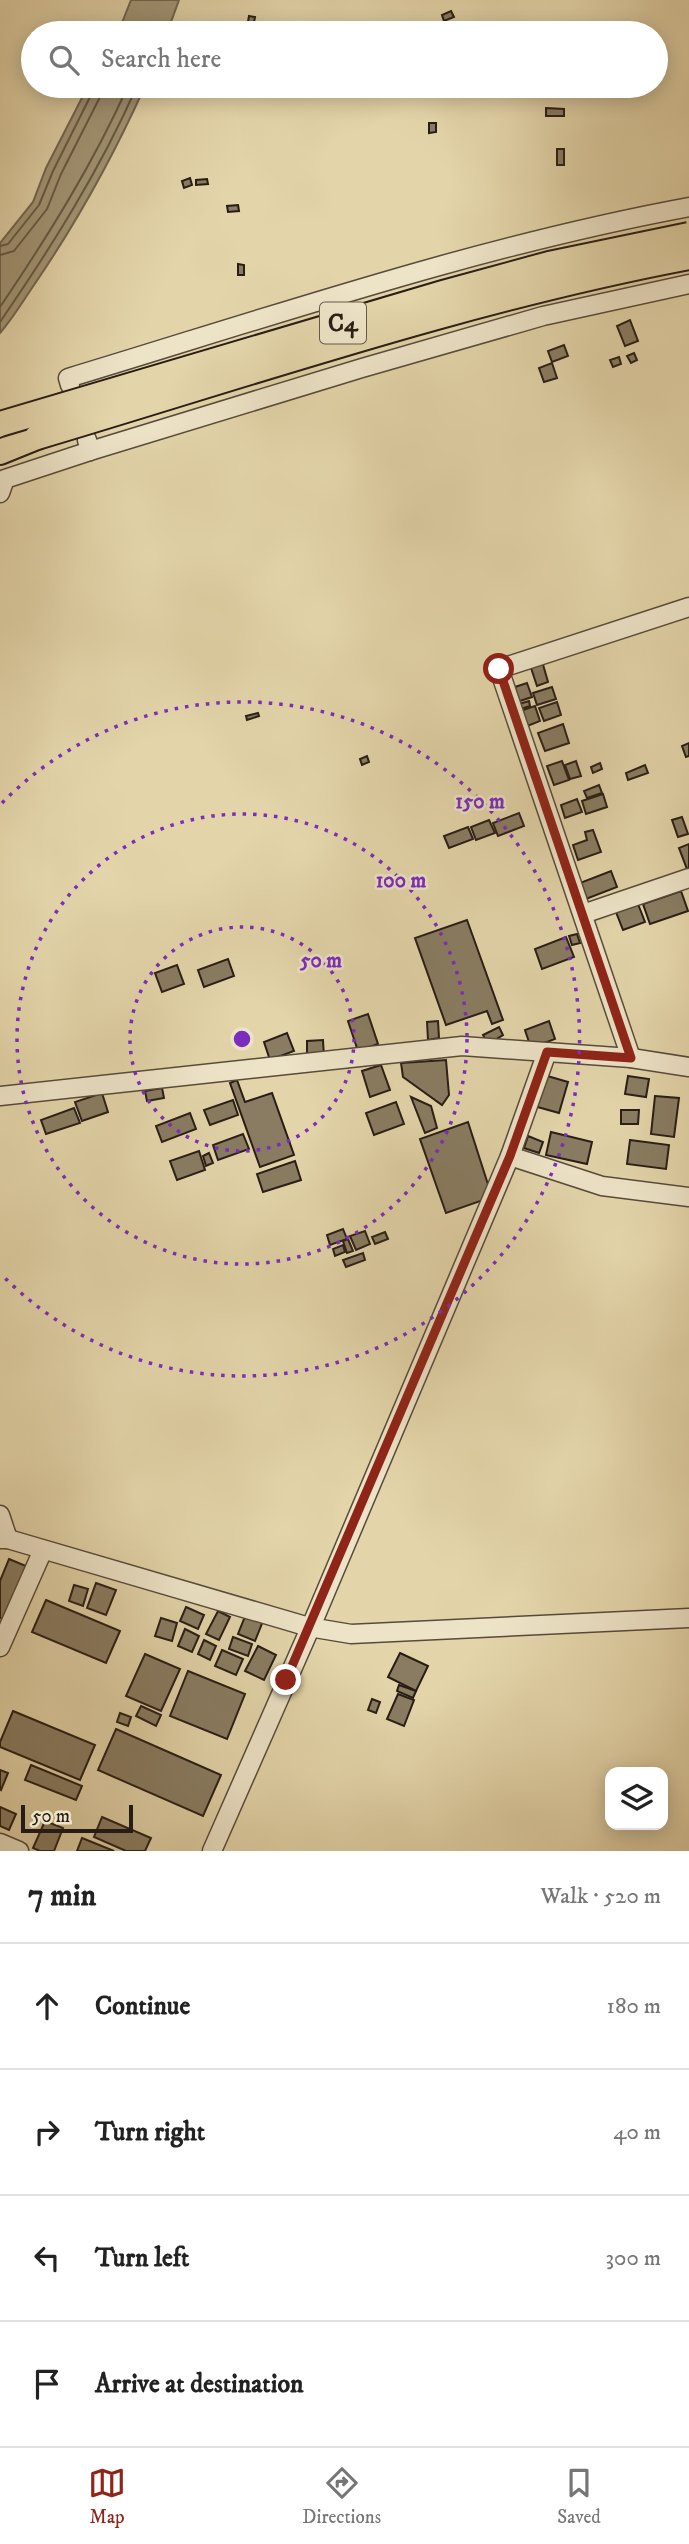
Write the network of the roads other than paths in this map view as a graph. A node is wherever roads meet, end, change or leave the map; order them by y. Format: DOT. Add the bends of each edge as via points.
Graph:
graph roads {
  1 [pos="689,207"];
  2 [pos="689,235"];
  3 [pos="689,257"];
  4 [pos="689,284"];
  5 [pos="70,385"];
  6 [pos="0,424"];
  7 [pos="37,438"];
  8 [pos="0,443"];
  9 [pos="0,452"];
  10 [pos="0,493"];
  11 [pos="689,607"];
  12 [pos="689,878"];
  13 [pos="583,914"];
  14 [pos="547,1052"];
  15 [pos="631,1058"];
  16 [pos="689,1067"];
  17 [pos="0,1096"];
  18 [pos="510,1156"];
  19 [pos="689,1197"];
  20 [pos="0,1515"];
  21 [pos="4,1539"];
  22 [pos="43,1550"];
  23 [pos="689,1618"];
  24 [pos="309,1626"];
  25 [pos="0,1647"];
  26 [pos="0,1843"];
  27 [pos="19,1851"];
  28 [pos="212,1851"];
  1 -- 5 [label="street" via="429,269 68,378"];
  2 -- 6 [label="highway, C4, bridge" via="456,289"];
  3 -- 7 [label="highway, C4, bridge" via="512,296"];
  4 -- 10 [label="street" via="543,316 88,446 5,479"];
  7 -- 8 [label="highway, C4"];
  7 -- 9 [label="highway, C4"];
  11 -- 13 [label="street" via="499,669"];
  12 -- 13 [label="street"];
  13 -- 15 [label="street"];
  14 -- 15 [label="street"];
  14 -- 17 [label="street" via="462,1046"];
  14 -- 18 [label="street"];
  15 -- 16 [label="street"];
  18 -- 19 [label="street" via="601,1186"];
  18 -- 24 [label="street"];
  20 -- 21 [label="street"];
  21 -- 22 [label="street"];
  22 -- 24 [label="street"];
  22 -- 25 [label="street"];
  23 -- 24 [label="street" via="351,1634"];
  24 -- 28 [label="street"];
  26 -- 27 [label="street"];
}
